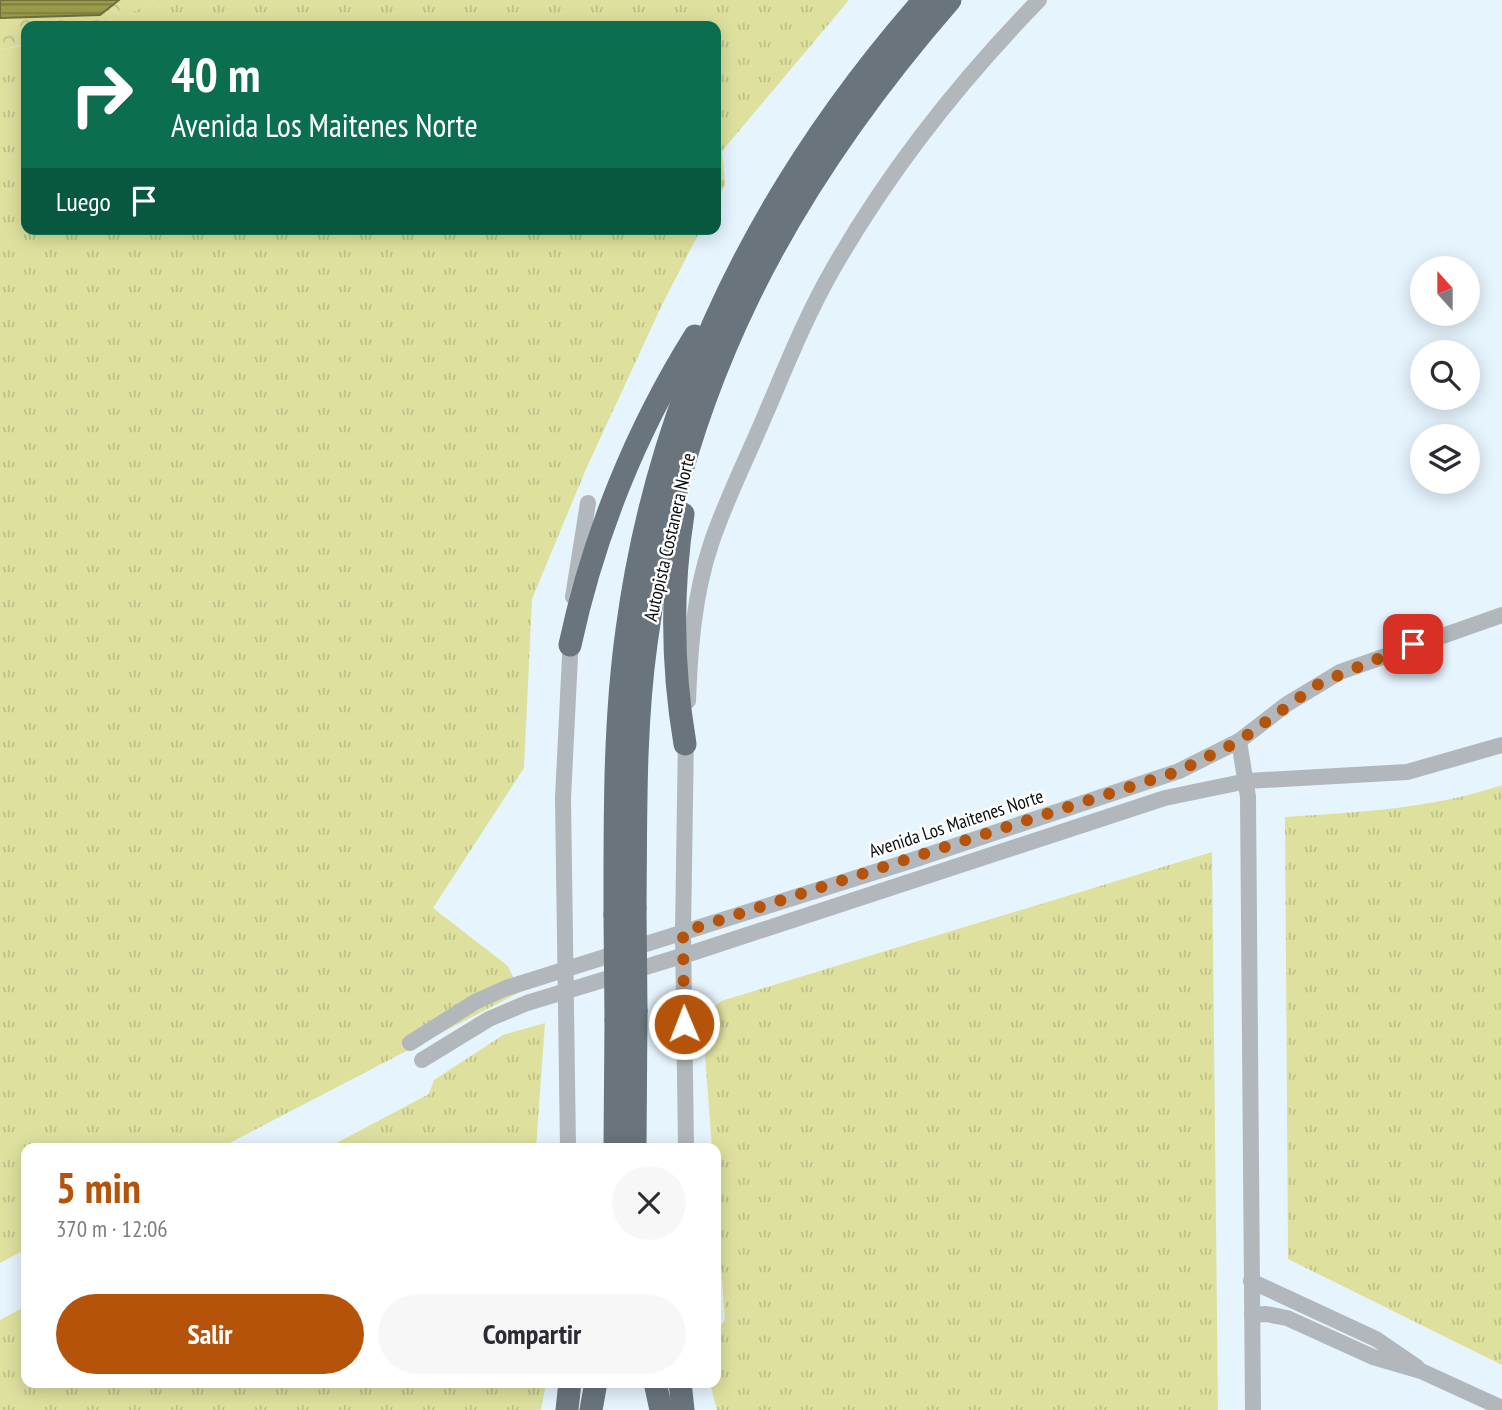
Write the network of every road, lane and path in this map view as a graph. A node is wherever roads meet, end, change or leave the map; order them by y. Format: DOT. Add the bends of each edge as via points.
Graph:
graph roads {
  1 [pos="924,0"];
  2 [pos="950,0"];
  3 [pos="1039,0"];
  4 [pos="732,281"];
  5 [pos="718,362"];
  6 [pos="588,503"];
  7 [pos="1502,615"];
  8 [pos="570,645"];
  9 [pos="1239,741"];
  10 [pos="685,744"];
  11 [pos="1502,745"];
  12 [pos="1247,781"];
  13 [pos="910,860"];
  14 [pos="916,880"];
  15 [pos="625,911"];
  16 [pos="683,932"];
  17 [pos="683,956"];
  18 [pos="567,969"];
  19 [pos="567,991"];
  20 [pos="626,1016"];
  21 [pos="410,1043"];
  22 [pos="422,1060"];
  23 [pos="569,1143"];
  24 [pos="615,1143"];
  25 [pos="635,1143"];
  26 [pos="686,1143"];
  27 [pos="1251,1281"];
  28 [pos="1252,1315"];
  29 [pos="1421,1371"];
  30 [pos="569,1388"];
  31 [pos="595,1388"];
  32 [pos="656,1388"];
  33 [pos="681,1388"];
  34 [pos="1502,1409"];
  35 [pos="567,1410"];
  36 [pos="591,1410"];
  37 [pos="661,1410"];
  38 [pos="683,1410"];
  39 [pos="1253,1410"];
  1 -- 4 [label="highway, Autopista Costanera Norte" via="814,139"];
  2 -- 5 [label="highway, Autopista Costanera Norte" via="833,147 774,246"];
  3 -- 10 [label="street" via="981,61 900,163 865,214 809,317 711,544 694,619"];
  4 -- 8 [label="highway" via="664,390 622,481 590,561"];
  4 -- 15 [label="highway, Autopista Costanera Norte" via="678,412 636,573 618,725"];
  5 -- 10 [label="highway" via="685,499 675,584 675,657"];
  5 -- 15 [label="highway, Autopista Costanera Norte" via="679,479 649,618"];
  6 -- 8 [label="street"];
  7 -- 9 [label="street, Avenida Los Maitenes Norte" via="1340,672"];
  8 -- 18 [label="street" via="563,744"];
  9 -- 12 [label="street"];
  9 -- 13 [label="street, Avenida Los Maitenes Norte" via="1179,771"];
  10 -- 16 [label="street"];
  11 -- 12 [label="street" via="1407,772"];
  12 -- 14 [label="street" via="1165,798"];
  12 -- 27 [label="street"];
  13 -- 14 [label="street"];
  13 -- 16 [label="street, Avenida Los Maitenes Norte"];
  14 -- 17 [label="street"];
  15 -- 20 [label="highway, Autopista Costanera Norte, bridge"];
  16 -- 17 [label="street"];
  16 -- 18 [label="street, Avenida Los Maitenes Norte"];
  17 -- 19 [label="street"];
  17 -- 26 [label="street"];
  18 -- 19 [label="street"];
  18 -- 21 [label="street, Avenida Los Maitenes Norte" via="493,993"];
  19 -- 22 [label="street" via="507,1010"];
  19 -- 23 [label="street"];
  20 -- 24 [label="highway, Autopista Costanera Norte"];
  20 -- 25 [label="highway, Autopista Costanera Norte"];
  27 -- 28 [label="street"];
  27 -- 29 [label="street" via="1376,1339"];
  28 -- 29 [label="street" via="1287,1318 1373,1357"];
  28 -- 39 [label="street"];
  29 -- 34 [label="street"];
  30 -- 35 [label="highway"];
  31 -- 36 [label="highway"];
  32 -- 37 [label="highway"];
  33 -- 38 [label="highway"];
}
